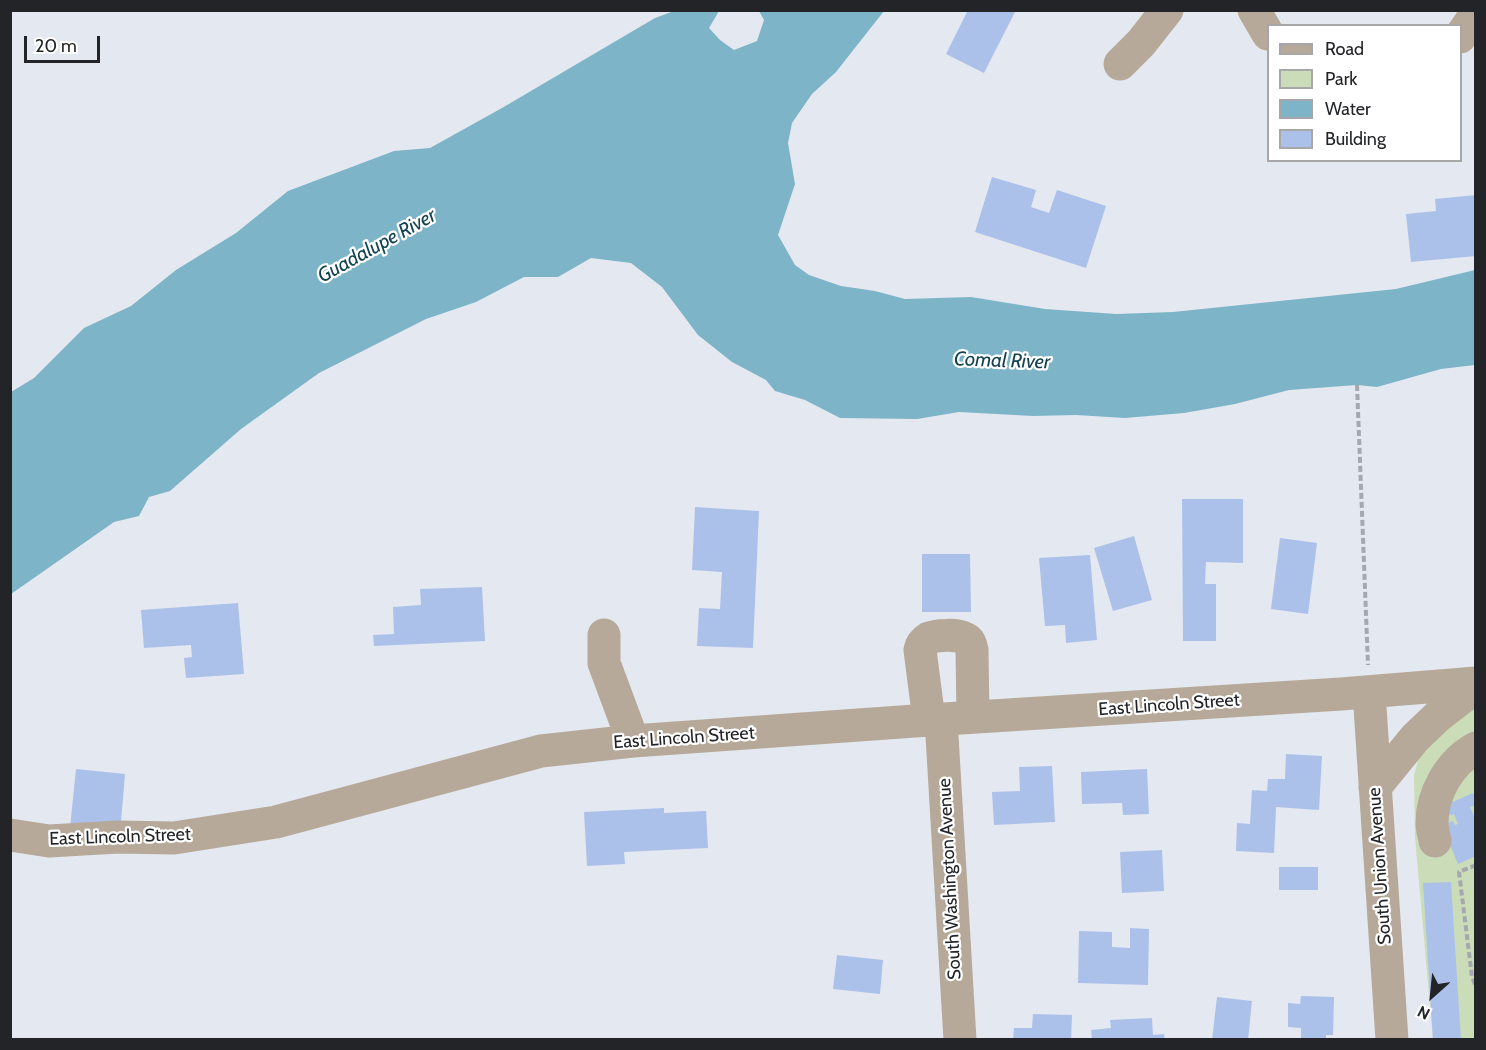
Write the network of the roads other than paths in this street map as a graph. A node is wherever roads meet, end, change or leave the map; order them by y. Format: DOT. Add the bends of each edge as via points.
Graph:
graph roads {
  1 [pos="1167,10"];
  2 [pos="1254,10"];
  3 [pos="1476,14"];
  4 [pos="1267,30"];
  5 [pos="1462,35"];
  6 [pos="1120,64"];
  7 [pos="604,635"];
  8 [pos="1476,685"];
  9 [pos="1369,692"];
  10 [pos="973,717"];
  11 [pos="935,720"];
  12 [pos="633,741"];
  13 [pos="1476,748"];
  14 [pos="1375,787"];
  15 [pos="10,835"];
  16 [pos="1435,841"];
  17 [pos="960,1040"];
  18 [pos="1392,1040"];
  1 -- 6 [label="street"];
  2 -- 4 [label="street"];
  3 -- 5 [label="street"];
  7 -- 12 [label="street" via="604,663"];
  8 -- 9 [label="street, East Lincoln Street"];
  8 -- 14 [label="street" via="1415,738"];
  9 -- 10 [label="street, East Lincoln Street"];
  9 -- 14 [label="street, South Union Avenue"];
  10 -- 11 [label="street, East Lincoln Street"];
  10 -- 11 [label="street, South Washington Avenue" via="970,642 950,635 930,638 920,650"];
  11 -- 12 [label="street, East Lincoln Street"];
  11 -- 17 [label="street, South Washington Avenue"];
  12 -- 15 [label="street, East Lincoln Street" via="541,751 276,822 174,838 49,841"];
  13 -- 16 [label="street" via="1457,762 1438,791 1432,825"];
  14 -- 18 [label="street, South Union Avenue"];
}
